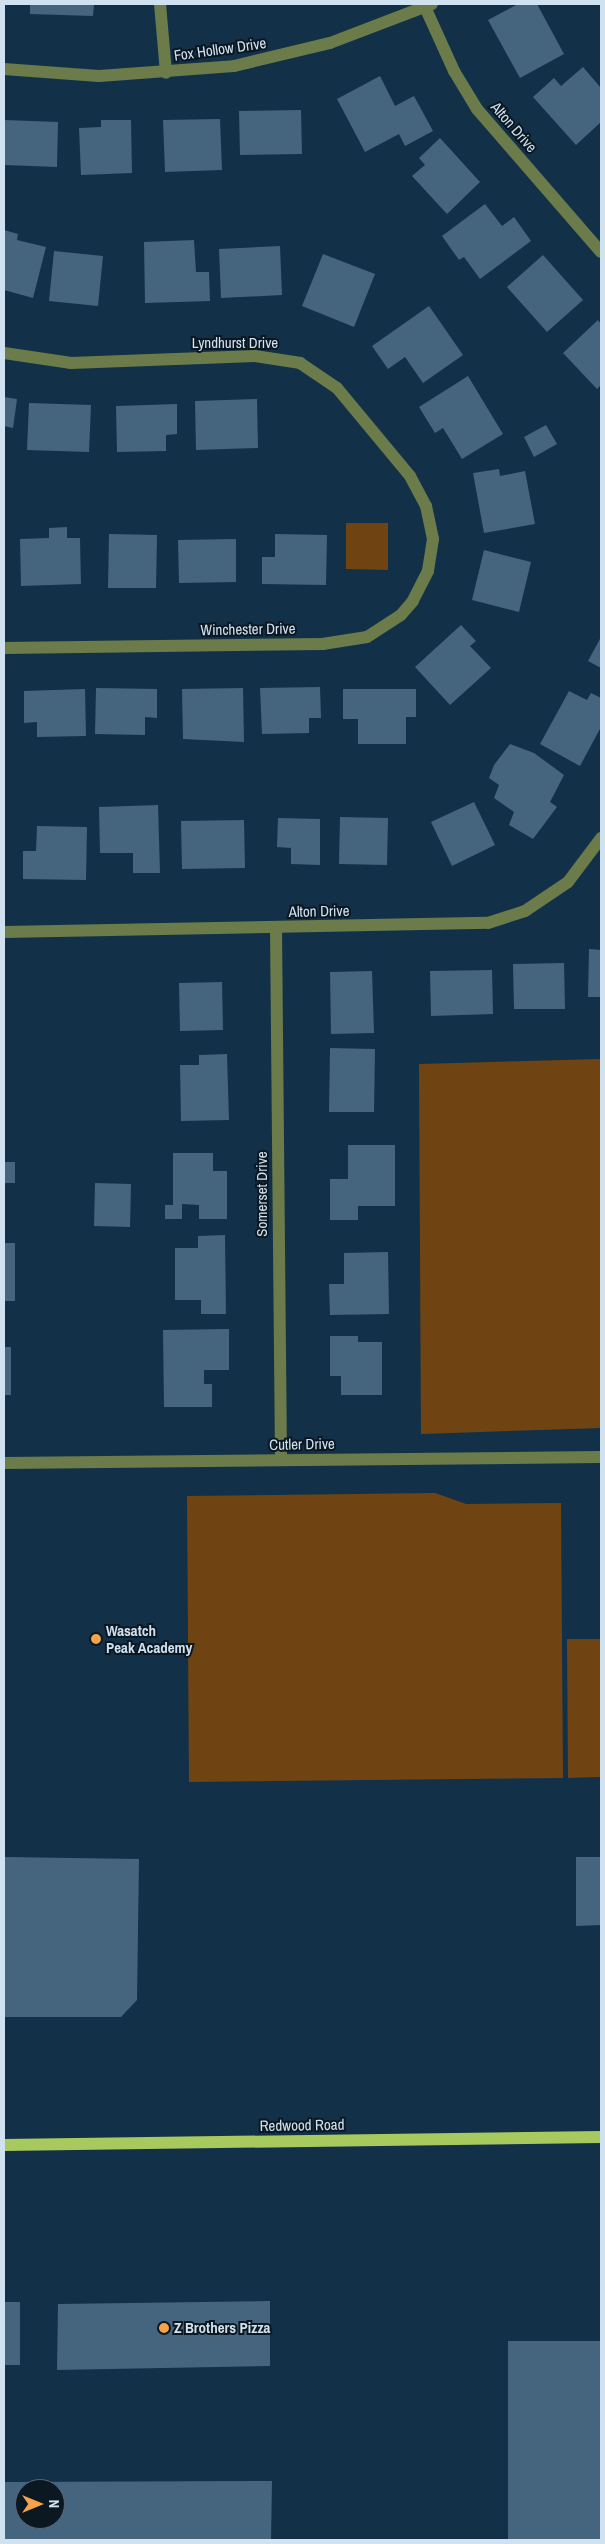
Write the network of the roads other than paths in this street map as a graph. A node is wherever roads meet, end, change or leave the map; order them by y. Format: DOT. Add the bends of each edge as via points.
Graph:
graph roads {
  1 [pos="160,4"];
  2 [pos="428,5"];
  3 [pos="4,69"];
  4 [pos="166,73"];
  5 [pos="601,252"];
  6 [pos="4,353"];
  7 [pos="433,539"];
  8 [pos="4,648"];
  9 [pos="601,838"];
  10 [pos="276,928"];
  11 [pos="4,932"];
  12 [pos="601,1457"];
  13 [pos="281,1460"];
  14 [pos="4,1463"];
  15 [pos="601,2137"];
  16 [pos="4,2145"];
  1 -- 4 [label="street"];
  2 -- 4 [label="street, Fox Hollow Drive" via="298,53 234,66"];
  2 -- 5 [label="street, Alton Drive" via="454,72 472,101"];
  3 -- 4 [label="street, Fox Hollow Drive" via="99,76"];
  6 -- 7 [label="street, Lyndhurst Drive" via="71,363 255,356 300,363 337,388 410,476 426,506"];
  7 -- 8 [label="street, Winchester Drive" via="428,571 413,600 401,615 367,637 323,644"];
  9 -- 10 [label="street, Alton Drive" via="580,869 561,888 525,911 488,924"];
  10 -- 11 [label="street, Alton Drive"];
  10 -- 13 [label="street, Somerset Drive"];
  12 -- 13 [label="street, Cutler Drive"];
  13 -- 14 [label="street, Cutler Drive"];
  15 -- 16 [label="main road, Redwood Road"];
}
